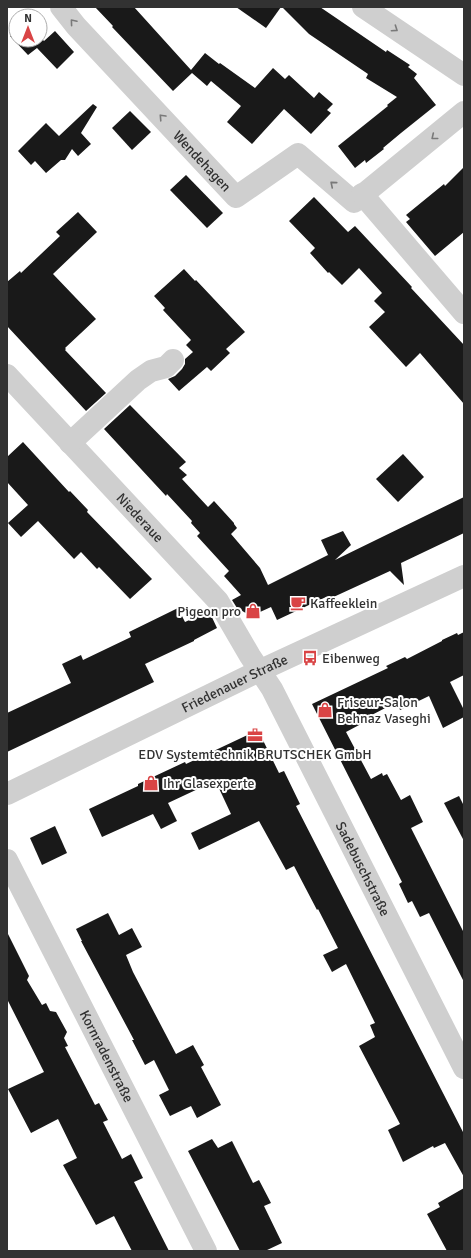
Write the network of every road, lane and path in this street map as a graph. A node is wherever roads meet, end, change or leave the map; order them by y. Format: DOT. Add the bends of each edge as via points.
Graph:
graph roads {
  1 [pos="61,7"];
  2 [pos="363,7"];
  3 [pos="464,75"];
  4 [pos="464,112"];
  5 [pos="362,194"];
  6 [pos="464,313"];
  7 [pos="173,360"];
  8 [pos="7,375"];
  9 [pos="70,443"];
  10 [pos="464,576"];
  11 [pos="259,671"];
  12 [pos="7,794"];
  13 [pos="7,860"];
  14 [pos="464,1068"];
  15 [pos="206,1251"];
  5 -- 1 [label="street, Wendehagen, one-way" via="354,202 298,154 236,197"];
  2 -- 3 [label="street, one-way"];
  4 -- 5 [label="street, Wendehagen, one-way"];
  5 -- 6 [label="street"];
  7 -- 9 [label="street" via="166,367 151,371 138,380"];
  8 -- 9 [label="street, Niederaue"];
  9 -- 11 [label="street, Niederaue" via="218,601"];
  10 -- 11 [label="street, Friedenauer Straße"];
  11 -- 12 [label="street, Friedenauer Straße"];
  11 -- 14 [label="street, Sadebuschstraße" via="272,689"];
  13 -- 15 [label="street, Kornradenstraße"];
}
